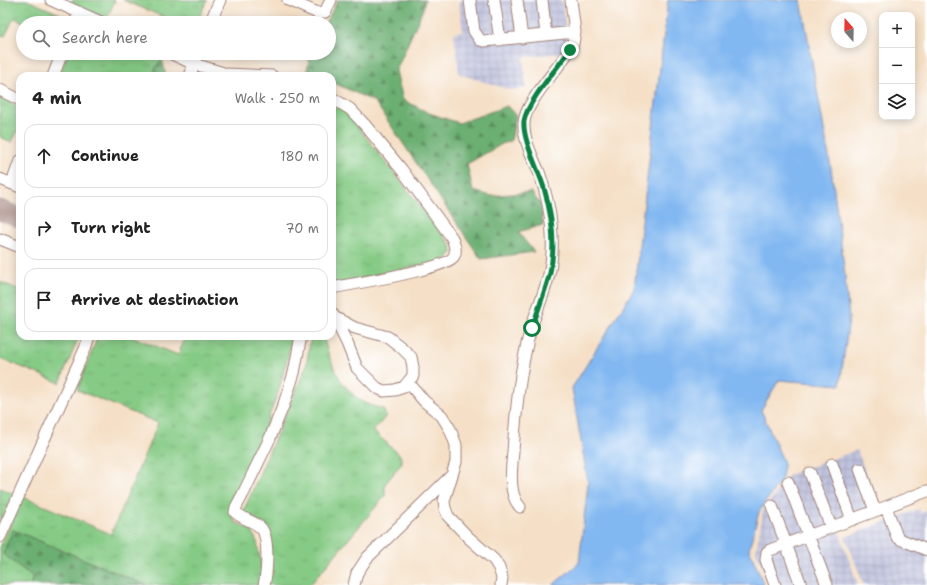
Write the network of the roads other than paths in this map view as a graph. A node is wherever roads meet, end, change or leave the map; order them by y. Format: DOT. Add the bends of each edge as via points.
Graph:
graph roads {
  1 [pos="51,0"];
  2 [pos="220,0"];
  3 [pos="288,0"];
  4 [pos="331,0"];
  5 [pos="470,0"];
  6 [pos="494,0"];
  7 [pos="518,0"];
  8 [pos="542,0"];
  9 [pos="571,0"];
  10 [pos="63,2"];
  11 [pos="79,12"];
  12 [pos="78,16"];
  13 [pos="88,16"];
  14 [pos="213,16"];
  15 [pos="575,32"];
  16 [pos="546,35"];
  17 [pos="522,38"];
  18 [pos="500,40"];
  19 [pos="59,60"];
  20 [pos="185,60"];
  21 [pos="195,60"];
  22 [pos="194,64"];
  23 [pos="55,72"];
  24 [pos="191,72"];
  25 [pos="220,72"];
  26 [pos="0,90"];
  27 [pos="16,98"];
  28 [pos="336,100"];
  29 [pos="0,179"];
  30 [pos="16,185"];
  31 [pos="0,239"];
  32 [pos="16,245"];
  33 [pos="336,287"];
  34 [pos="336,317"];
  35 [pos="336,321"];
  36 [pos="88,340"];
  37 [pos="300,340"];
  38 [pos="408,382"];
  39 [pos="832,464"];
  40 [pos="860,469"];
  41 [pos="810,472"];
  42 [pos="453,475"];
  43 [pos="788,482"];
  44 [pos="927,491"];
  45 [pos="772,506"];
  46 [pos="520,507"];
  47 [pos="881,509"];
  48 [pos="852,520"];
  49 [pos="831,527"];
  50 [pos="808,536"];
  51 [pos="0,537"];
  52 [pos="786,544"];
  53 [pos="927,550"];
  54 [pos="264,585"];
  55 [pos="354,585"];
  56 [pos="501,585"];
  57 [pos="775,585"];
  58 [pos="801,585"];
  59 [pos="826,585"];
  1 -- 10 [label="street"];
  2 -- 14 [label="street"];
  3 -- 4 [label="street" via="320,14 325,12"];
  5 -- 18 [label="street" via="474,31 480,40"];
  6 -- 18 [label="street"];
  7 -- 17 [label="street"];
  8 -- 16 [label="street"];
  9 -- 15 [label="street"];
  10 -- 11 [label="street"];
  11 -- 12 [label="street"];
  11 -- 13 [label="street"];
  15 -- 16 [label="street"];
  15 -- 46 [label="street" via="570,50 530,106 524,123 526,138 547,198 553,237 550,272 532,328 517,399 512,469 515,499"];
  16 -- 17 [label="street"];
  17 -- 18 [label="street"];
  19 -- 23 [label="street"];
  20 -- 22 [label="street"];
  21 -- 22 [label="street"];
  22 -- 24 [label="street"];
  22 -- 25 [label="street"];
  26 -- 27 [label="street"];
  28 -- 33 [label="street" via="350,109 397,165 452,238 455,251 450,261 440,265"];
  29 -- 30 [label="street"];
  31 -- 32 [label="street"];
  34 -- 38 [label="street" via="354,328 388,337 402,348 411,357 412,362 413,376"];
  35 -- 38 [label="street" via="357,368 378,388 384,391 395,390 404,387"];
  36 -- 51 [label="street"];
  37 -- 54 [label="street" via="294,373 284,404 235,512 259,526 264,532"];
  38 -- 42 [label="street" via="424,401 442,416 450,429 456,445"];
  39 -- 48 [label="street"];
  40 -- 47 [label="street"];
  41 -- 49 [label="street"];
  42 -- 55 [label="street" via="367,558 357,573"];
  42 -- 56 [label="street" via="444,501 446,512 469,538 494,560 502,578"];
  43 -- 50 [label="street"];
  44 -- 47 [label="street"];
  45 -- 52 [label="street"];
  47 -- 48 [label="street"];
  47 -- 53 [label="street" via="897,537"];
  48 -- 49 [label="street"];
  49 -- 50 [label="street"];
  50 -- 52 [label="street"];
  50 -- 59 [label="street"];
  52 -- 57 [label="street" via="767,552"];
  52 -- 58 [label="street"];
}
